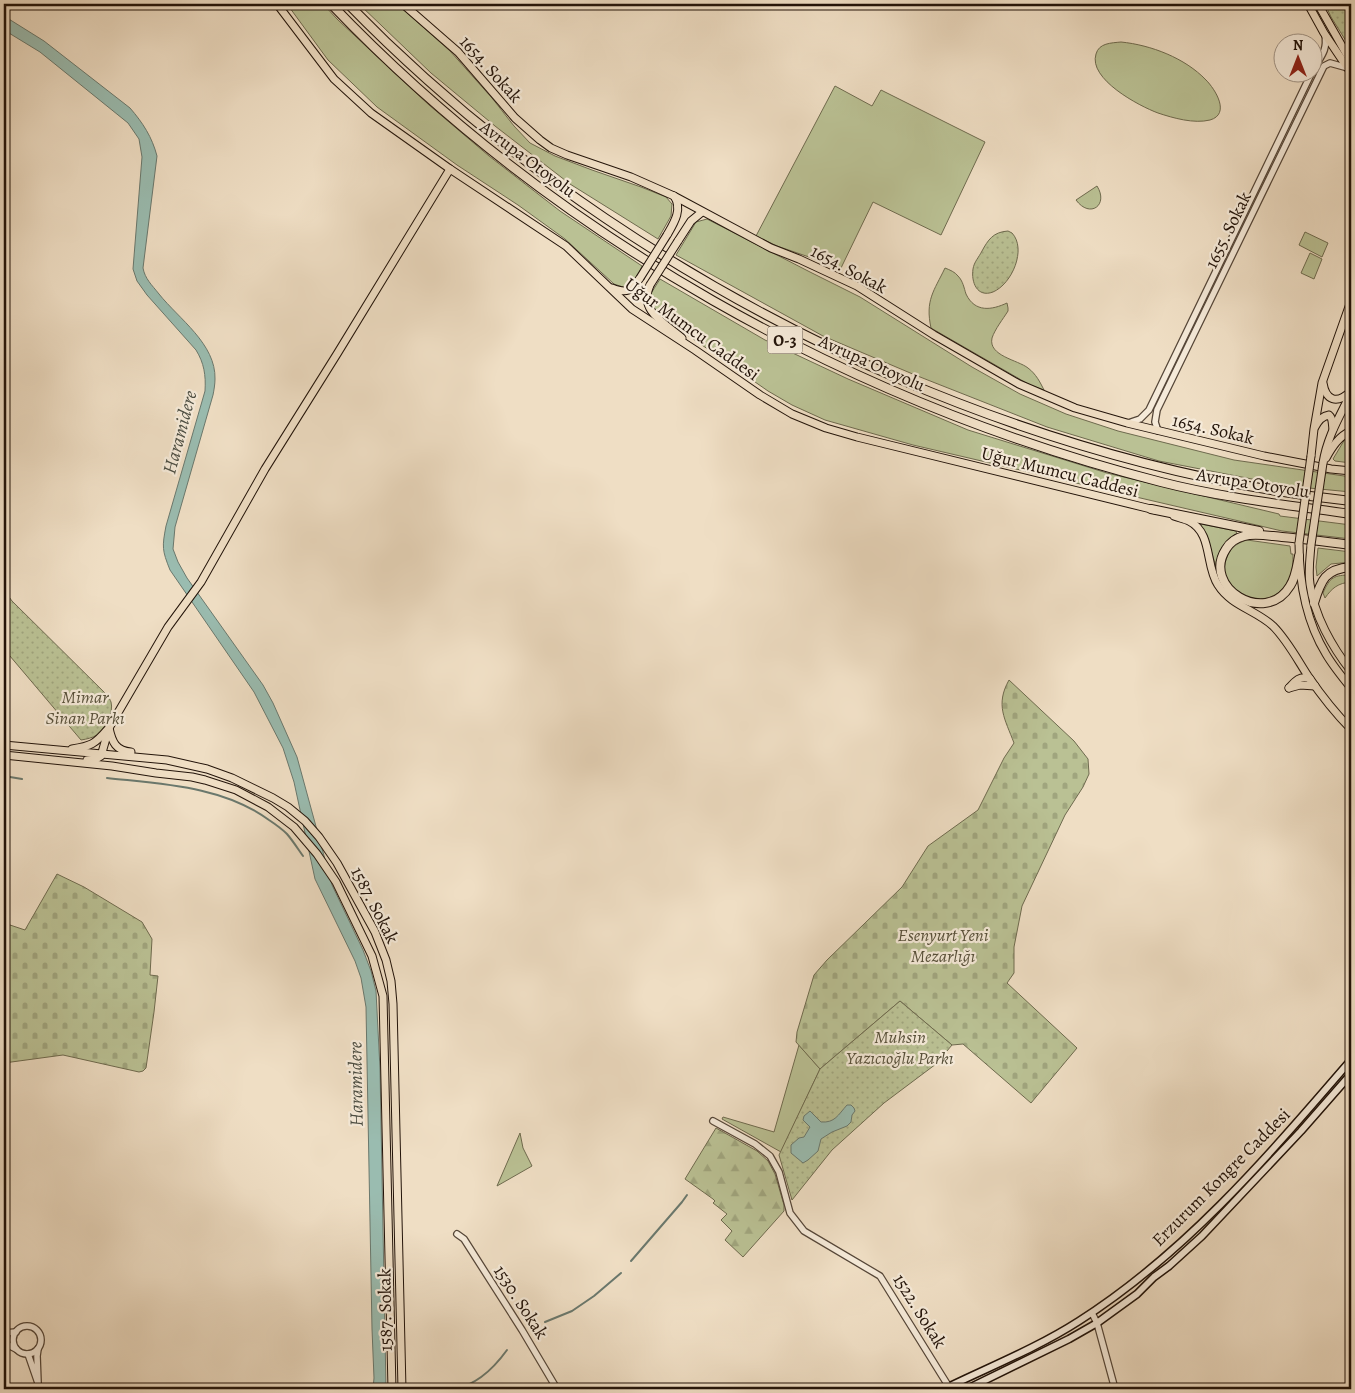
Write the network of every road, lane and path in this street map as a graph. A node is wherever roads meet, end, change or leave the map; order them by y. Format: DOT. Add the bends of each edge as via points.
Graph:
graph roads {
  1 [pos="277,4"];
  2 [pos="330,4"];
  3 [pos="348,4"];
  4 [pos="403,4"];
  5 [pos="1308,4"];
  6 [pos="1318,4"];
  7 [pos="1324,33"];
  8 [pos="1335,50"];
  9 [pos="1346,53"];
  10 [pos="1324,54"];
  11 [pos="1322,57"];
  12 [pos="1350,68"];
  13 [pos="1308,82"];
  14 [pos="1284,139"];
  15 [pos="1278,144"];
  16 [pos="1284,147"];
  17 [pos="450,168"];
  18 [pos="674,196"];
  19 [pos="702,212"];
  20 [pos="607,285"];
  21 [pos="1351,301"];
  22 [pos="695,350"];
  23 [pos="1324,375"];
  24 [pos="1351,392"];
  25 [pos="1127,423"];
  26 [pos="1314,429"];
  27 [pos="1333,430"];
  28 [pos="1158,431"];
  29 [pos="1351,431"];
  30 [pos="1323,463"];
  31 [pos="1351,470"];
  32 [pos="1351,501"];
  33 [pos="1151,509"];
  34 [pos="1351,514"];
  35 [pos="1289,538"];
  36 [pos="1351,545"];
  37 [pos="1299,556"];
  38 [pos="1351,567"];
  39 [pos="1314,603"];
  40 [pos="1351,671"];
  41 [pos="1309,678"];
  42 [pos="1316,686"];
  43 [pos="1351,688"];
  44 [pos="1351,723"];
  45 [pos="109,728"];
  46 [pos="1351,729"];
  47 [pos="4,745"];
  48 [pos="59,750"];
  49 [pos="4,755"];
  50 [pos="98,755"];
  51 [pos="56,760"];
  52 [pos="167,760"];
  53 [pos="112,766"];
  54 [pos="1351,1060"];
  55 [pos="1351,1074"];
  56 [pos="713,1121"];
  57 [pos="457,1234"];
  58 [pos="1092,1313"];
  59 [pos="1097,1323"];
  60 [pos="16,1332"];
  61 [pos="4,1333"];
  62 [pos="4,1344"];
  63 [pos="38,1348"];
  64 [pos="16,1349"];
  65 [pos="28,1354"];
  66 [pos="39,1386"];
  67 [pos="946,1388"];
  68 [pos="392,1389"];
  69 [pos="402,1389"];
  70 [pos="557,1389"];
  71 [pos="967,1389"];
  72 [pos="1116,1389"];
  1 -- 17 [label="main road, Uğur Mumcu Caddesi" via="334,79 371,113"];
  2 -- 34 [label="highway, Avrupa Otoyolu / O-3" via="403,76 515,169 632,252 781,338 948,413 1076,458 1199,491"];
  3 -- 32 [label="highway, Avrupa Otoyolu / O-3" via="480,126 580,201 723,292 777,321 923,389 1102,453 1196,477"];
  4 -- 18 [label="main road, 1654. Sokak" via="458,52 515,118 551,148"];
  5 -- 7 [label="main road"];
  6 -- 9 [label="main road"];
  7 -- 8 [label="main road"];
  7 -- 10 [label="street"];
  8 -- 9 [label="main road"];
  8 -- 10 [label="street"];
  8 -- 12 [label="main road"];
  9 -- 12 [label="main road"];
  10 -- 11 [label="street, 1655. Sokak"];
  12 -- 14 [label="street, 1655. Sokak" via="1334,64 1324,66"];
  13 -- 14 [label="street, 1655. Sokak"];
  14 -- 15 [label="street, 1655. Sokak"];
  14 -- 16 [label="street, 1655. Sokak"];
  15 -- 16 [label="street"];
  15 -- 25 [label="street, 1655. Sokak" via="1149,410 1140,419"];
  16 -- 28 [label="street, 1655. Sokak" via="1157,410 1154,422"];
  17 -- 20 [label="main road, Uğur Mumcu Caddesi" via="566,246"];
  17 -- 45 [label="main road" via="269,461 201,582 168,627"];
  18 -- 19 [label="main road, 1654. Sokak"];
  18 -- 20 [label="main road, bridge" via="677,213 668,235 634,287 619,291"];
  19 -- 22 [label="main road, bridge" via="691,221 678,241 650,285 647,298 651,312"];
  19 -- 25 [label="main road, 1654. Sokak" via="771,248 857,286 1019,384 1068,406"];
  20 -- 22 [label="main road, Uğur Mumcu Caddesi" via="632,309"];
  21 -- 23 [label="main road"];
  22 -- 33 [label="main road, Uğur Mumcu Caddesi" via="760,395 792,414 826,428"];
  23 -- 24 [label="main road" via="1323,385 1331,398 1340,399"];
  23 -- 26 [label="main road"];
  24 -- 27 [label="main road"];
  25 -- 28 [label="main road, 1654. Sokak"];
  26 -- 27 [label="main road" via="1321,418 1329,415"];
  26 -- 37 [label="main road, bridge"];
  27 -- 30 [label="main road"];
  28 -- 31 [label="main road, 1654. Sokak" via="1232,450"];
  29 -- 30 [label="main road" via="1336,442"];
  30 -- 39 [label="main road, bridge" via="1309,575"];
  33 -- 35 [label="highway"];
  33 -- 41 [label="main road, Uğur Mumcu Caddesi" via="1189,521 1199,530 1218,586 1229,598 1261,617 1282,635"];
  35 -- 36 [label="highway"];
  35 -- 37 [label="highway" via="1252,535 1232,541 1221,559 1223,580 1244,601 1268,603 1289,587"];
  37 -- 43 [label="main road" via="1306,608 1313,626 1325,652"];
  38 -- 39 [label="highway" via="1338,568 1328,575 1319,586"];
  39 -- 40 [label="main road" via="1331,641"];
  41 -- 42 [label="main road"];
  41 -- 42 [label="main road" via="1298,678 1289,688"];
  41 -- 44 [label="main road"];
  42 -- 46 [label="main road"];
  45 -- 48 [label="main road" via="92,744"];
  45 -- 50 [label="main road"];
  45 -- 52 [label="main road" via="115,746 124,752"];
  47 -- 48 [label="main road, 1587. Sokak"];
  48 -- 50 [label="main road, 1587. Sokak"];
  49 -- 51 [label="main road, 1587. Sokak"];
  50 -- 51 [label="main road" via="88,760"];
  50 -- 52 [label="main road, 1587. Sokak"];
  50 -- 53 [label="main road" via="104,764"];
  51 -- 53 [label="main road, 1587. Sokak"];
  52 -- 69 [label="main road, 1587. Sokak" via="232,778 273,798 305,821 337,864 375,932 386,960 394,1004"];
  53 -- 68 [label="main road, 1587. Sokak" via="205,780 236,790 268,807 294,827 317,854 336,882 372,956 383,996"];
  54 -- 58 [label="main road, Erzurum Kongre Caddesi" via="1285,1137 1196,1230 1130,1286"];
  55 -- 59 [label="main road, Erzurum Kongre Caddesi" via="1202,1236 1137,1294"];
  56 -- 67 [label="street, 1522. Sokak" via="770,1156 779,1172 790,1212 804,1231 880,1276"];
  57 -- 70 [label="street, 1530. Sokak" via="464,1239"];
  58 -- 59 [label="street"];
  58 -- 67 [label="main road, Erzurum Kongre Caddesi" via="1038,1344"];
  59 -- 71 [label="main road, Erzurum Kongre Caddesi"];
  59 -- 72 [label="street"];
  60 -- 61 [label="street"];
  60 -- 63 [label="street" via="28,1326 36,1330 41,1338"];
  60 -- 64 [label="street" via="13,1340"];
  62 -- 64 [label="street"];
  63 -- 65 [label="street"];
  63 -- 66 [label="street"];
  64 -- 65 [label="street"];
  65 -- 66 [label="street"];
}
